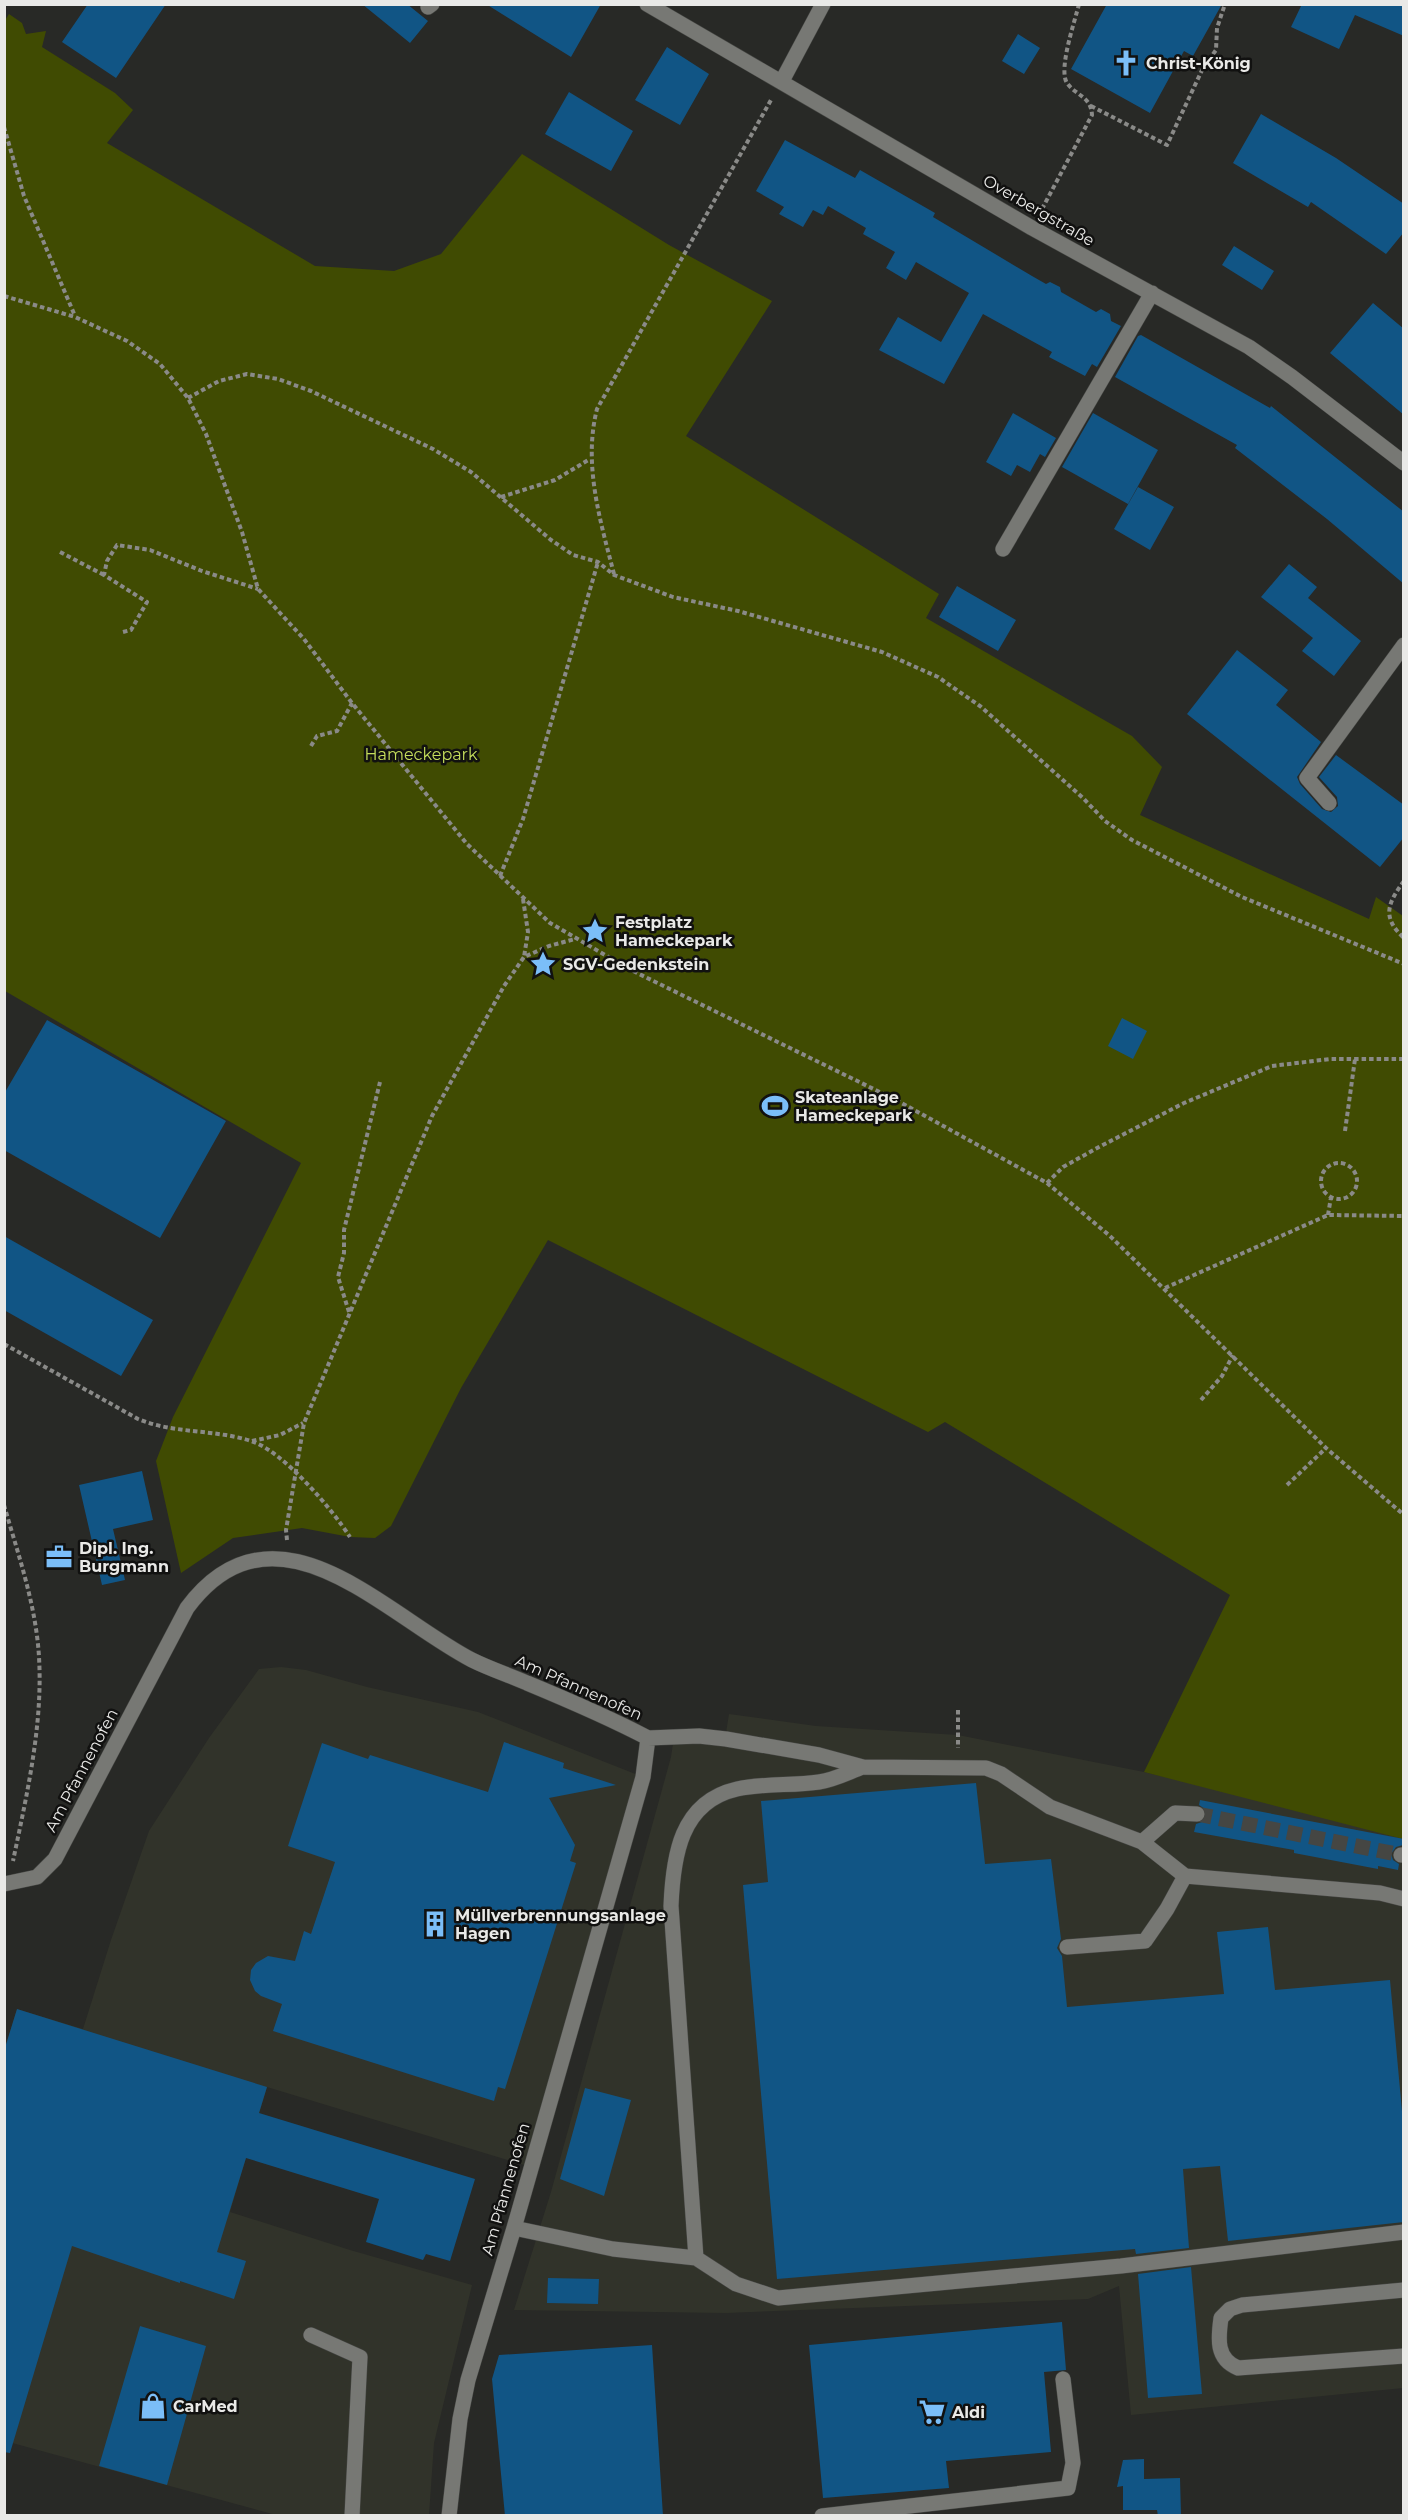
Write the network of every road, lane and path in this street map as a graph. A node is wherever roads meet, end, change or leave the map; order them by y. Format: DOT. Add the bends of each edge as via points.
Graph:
graph roads {
  1 [pos="647,4"];
  2 [pos="823,4"];
  3 [pos="1079,4"];
  4 [pos="1226,4"];
  5 [pos="782,81"];
  6 [pos="1090,105"];
  7 [pos="4,127"];
  8 [pos="1032,228"];
  9 [pos="1152,293"];
  10 [pos="4,296"];
  11 [pos="75,317"];
  12 [pos="188,398"];
  13 [pos="590,459"];
  14 [pos="1404,463"];
  15 [pos="500,497"];
  16 [pos="1004,549"];
  17 [pos="60,552"];
  18 [pos="598,562"];
  19 [pos="104,575"];
  20 [pos="614,575"];
  21 [pos="258,589"];
  22 [pos="123,632"];
  23 [pos="1404,645"];
  24 [pos="352,703"];
  25 [pos="310,746"];
  26 [pos="1329,803"];
  27 [pos="500,876"];
  28 [pos="1404,881"];
  29 [pos="522,897"];
  30 [pos="1404,938"];
  31 [pos="575,939"];
  32 [pos="524,957"];
  33 [pos="1404,964"];
  34 [pos="713,1010"];
  35 [pos="711,1016"];
  36 [pos="1355,1059"];
  37 [pos="1404,1059"];
  38 [pos="380,1082"];
  39 [pos="1345,1131"];
  40 [pos="1047,1183"];
  41 [pos="1331,1197"];
  42 [pos="1328,1215"];
  43 [pos="1404,1216"];
  44 [pos="1166,1288"];
  45 [pos="350,1313"];
  46 [pos="4,1344"];
  47 [pos="1233,1355"];
  48 [pos="1201,1400"];
  49 [pos="304,1423"];
  50 [pos="252,1442"];
  51 [pos="1326,1448"];
  52 [pos="296,1474"];
  53 [pos="1287,1485"];
  54 [pos="4,1505"];
  55 [pos="1404,1515"];
  56 [pos="350,1537"];
  57 [pos="288,1559"];
  58 [pos="958,1710"];
  59 [pos="648,1738"];
  60 [pos="863,1767"];
  61 [pos="963,1767"];
  62 [pos="1197,1814"];
  63 [pos="1142,1842"];
  64 [pos="1185,1876"];
  65 [pos="6,1884"];
  66 [pos="1404,1899"];
  67 [pos="1067,1947"];
  68 [pos="514,2228"];
  69 [pos="1404,2232"];
  70 [pos="696,2258"];
  71 [pos="1404,2290"];
  72 [pos="311,2335"];
  73 [pos="1404,2356"];
  74 [pos="1063,2379"];
  75 [pos="352,2516"];
  76 [pos="449,2516"];
  77 [pos="822,2516"];
  1 -- 5 [label="street, Overbergstraße"];
  2 -- 5 [label="street"];
  3 -- 6 [label="path" via="1064,70 1066,82"];
  4 -- 6 [label="path" via="1217,28 1216,50 1203,68 1167,145"];
  5 -- 8 [label="street, Overbergstraße"];
  5 -- 13 [label="path" via="597,409"];
  6 -- 8 [label="path" via="1089,123"];
  7 -- 11 [label="path" via="24,196"];
  8 -- 9 [label="street, Overbergstraße"];
  9 -- 14 [label="street, Overbergstraße" via="1249,347"];
  9 -- 16 [label="street"];
  10 -- 11 [label="path"];
  11 -- 12 [label="path" via="127,341 152,358"];
  12 -- 15 [label="path" via="219,381 247,374 278,379 433,449 471,472"];
  12 -- 21 [label="path" via="242,532"];
  13 -- 15 [label="path" via="555,480"];
  13 -- 20 [label="path"];
  15 -- 18 [label="path" via="573,555"];
  17 -- 19 [label="path"];
  18 -- 20 [label="path"];
  18 -- 27 [label="path" via="523,819"];
  19 -- 21 [label="path" via="117,545 150,550"];
  19 -- 22 [label="path" via="147,602 131,630"];
  20 -- 33 [label="path" via="673,597 738,611 882,652 938,677 980,706 1105,821 1132,840 1242,897"];
  21 -- 24 [label="path" via="304,639"];
  23 -- 26 [label="street" via="1307,778"];
  24 -- 25 [label="path" via="337,731 317,736"];
  24 -- 27 [label="path" via="467,844"];
  27 -- 29 [label="path"];
  28 -- 30 [label="path" via="1391,900 1389,913 1390,924"];
  29 -- 31 [label="path"];
  29 -- 32 [label="path" via="528,932"];
  31 -- 32 [label="path"];
  31 -- 34 [label="path"];
  32 -- 45 [label="path" via="432,1116"];
  34 -- 35 [label="path"];
  34 -- 40 [label="path" via="896,1100"];
  36 -- 37 [label="path"];
  36 -- 39 [label="path"];
  36 -- 40 [label="path" via="1272,1066 1184,1103 1110,1141 1063,1167"];
  38 -- 45 [label="path" via="344,1230 338,1278"];
  40 -- 44 [label="path"];
  41 -- 41 [label="path" via="1324,1190 1323,1174 1330,1165 1345,1164 1354,1171 1356,1186 1348,1197"];
  41 -- 42 [label="path"];
  42 -- 43 [label="path"];
  42 -- 44 [label="path"];
  44 -- 47 [label="path"];
  45 -- 49 [label="path"];
  46 -- 50 [label="path" via="155,1426"];
  47 -- 48 [label="path" via="1222,1376"];
  47 -- 51 [label="path"];
  49 -- 50 [label="path" via="280,1435"];
  49 -- 52 [label="path"];
  50 -- 52 [label="path" via="275,1455"];
  51 -- 53 [label="path"];
  51 -- 55 [label="path"];
  52 -- 56 [label="path"];
  52 -- 57 [label="path" via="286,1530"];
  54 -- 65 [label="path" via="30,1601 39,1655 40,1711"];
  57 -- 59 [label="street, Am Pfannenofen" via="324,1569 361,1587 474,1661"];
  57 -- 65 [label="street, Am Pfannenofen" via="239,1566 210,1582 198,1594 187,1608 55,1859 37,1878"];
  58 -- 61 [label="path"];
  59 -- 60 [label="street" via="726,1739"];
  59 -- 68 [label="street, Am Pfannenofen" via="643,1777"];
  60 -- 61 [label="street"];
  60 -- 70 [label="street" via="822,1782 737,1789 700,1809 686,1825 679,1845 672,1906"];
  61 -- 63 [label="street" via="986,1768 1001,1774 1050,1807"];
  62 -- 63 [label="street" via="1175,1813"];
  63 -- 64 [label="street"];
  64 -- 66 [label="street" via="1380,1893"];
  64 -- 67 [label="street" via="1144,1941"];
  68 -- 70 [label="street" via="613,2249"];
  68 -- 76 [label="street, Am Pfannenofen" via="468,2380"];
  69 -- 70 [label="street" via="1121,2266 778,2298 736,2284"];
  71 -- 73 [label="street" via="1242,2305 1221,2318 1219,2340 1221,2356 1227,2364 1238,2368"];
  72 -- 75 [label="street" via="360,2357"];
  74 -- 77 [label="street" via="1073,2463 1068,2488"];
}
